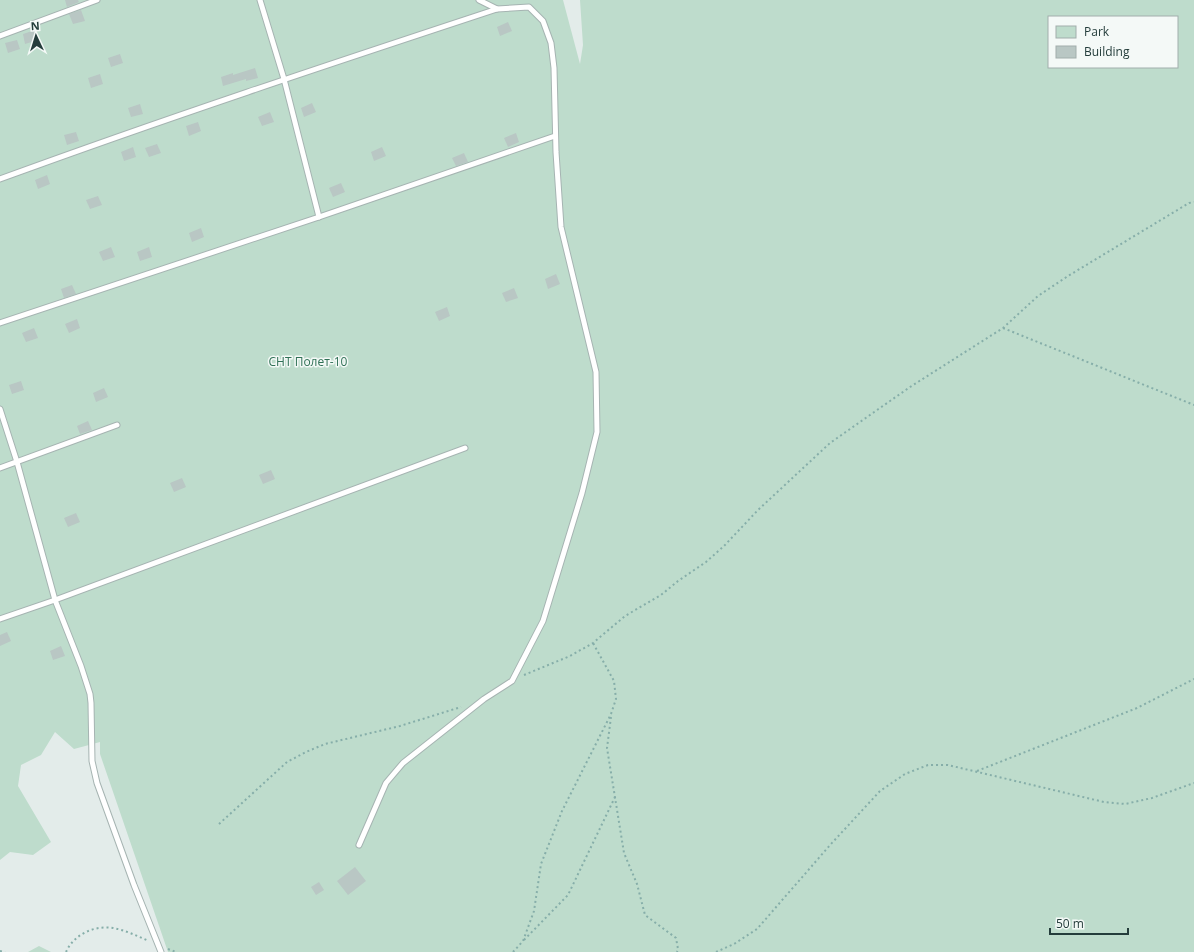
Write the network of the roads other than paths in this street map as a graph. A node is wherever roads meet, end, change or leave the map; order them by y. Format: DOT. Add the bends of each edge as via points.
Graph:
graph roads {
  1 [pos="97,0"];
  2 [pos="260,0"];
  3 [pos="479,0"];
  4 [pos="496,9"];
  5 [pos="0,36"];
  6 [pos="284,79"];
  7 [pos="555,136"];
  8 [pos="0,179"];
  9 [pos="319,217"];
  10 [pos="0,323"];
  11 [pos="0,409"];
  12 [pos="117,425"];
  13 [pos="465,448"];
  14 [pos="17,462"];
  15 [pos="0,468"];
  16 [pos="55,600"];
  17 [pos="0,619"];
  18 [pos="359,845"];
  19 [pos="161,952"];
  1 -- 5 [label="lane"];
  2 -- 6 [label="lane"];
  3 -- 4 [label="lane"];
  4 -- 6 [label="lane"];
  4 -- 7 [label="lane" via="529,8 543,21 551,43 554,68"];
  6 -- 8 [label="lane"];
  6 -- 9 [label="lane"];
  7 -- 9 [label="lane"];
  7 -- 18 [label="lane" via="561,227 596,372 597,432 582,493 543,621 512,681 484,699 403,763 386,783"];
  9 -- 10 [label="lane"];
  11 -- 14 [label="lane"];
  12 -- 14 [label="lane"];
  13 -- 16 [label="lane"];
  14 -- 15 [label="lane"];
  14 -- 16 [label="lane"];
  16 -- 17 [label="lane"];
  16 -- 19 [label="lane" via="90,694 92,761 96,783"];
}
